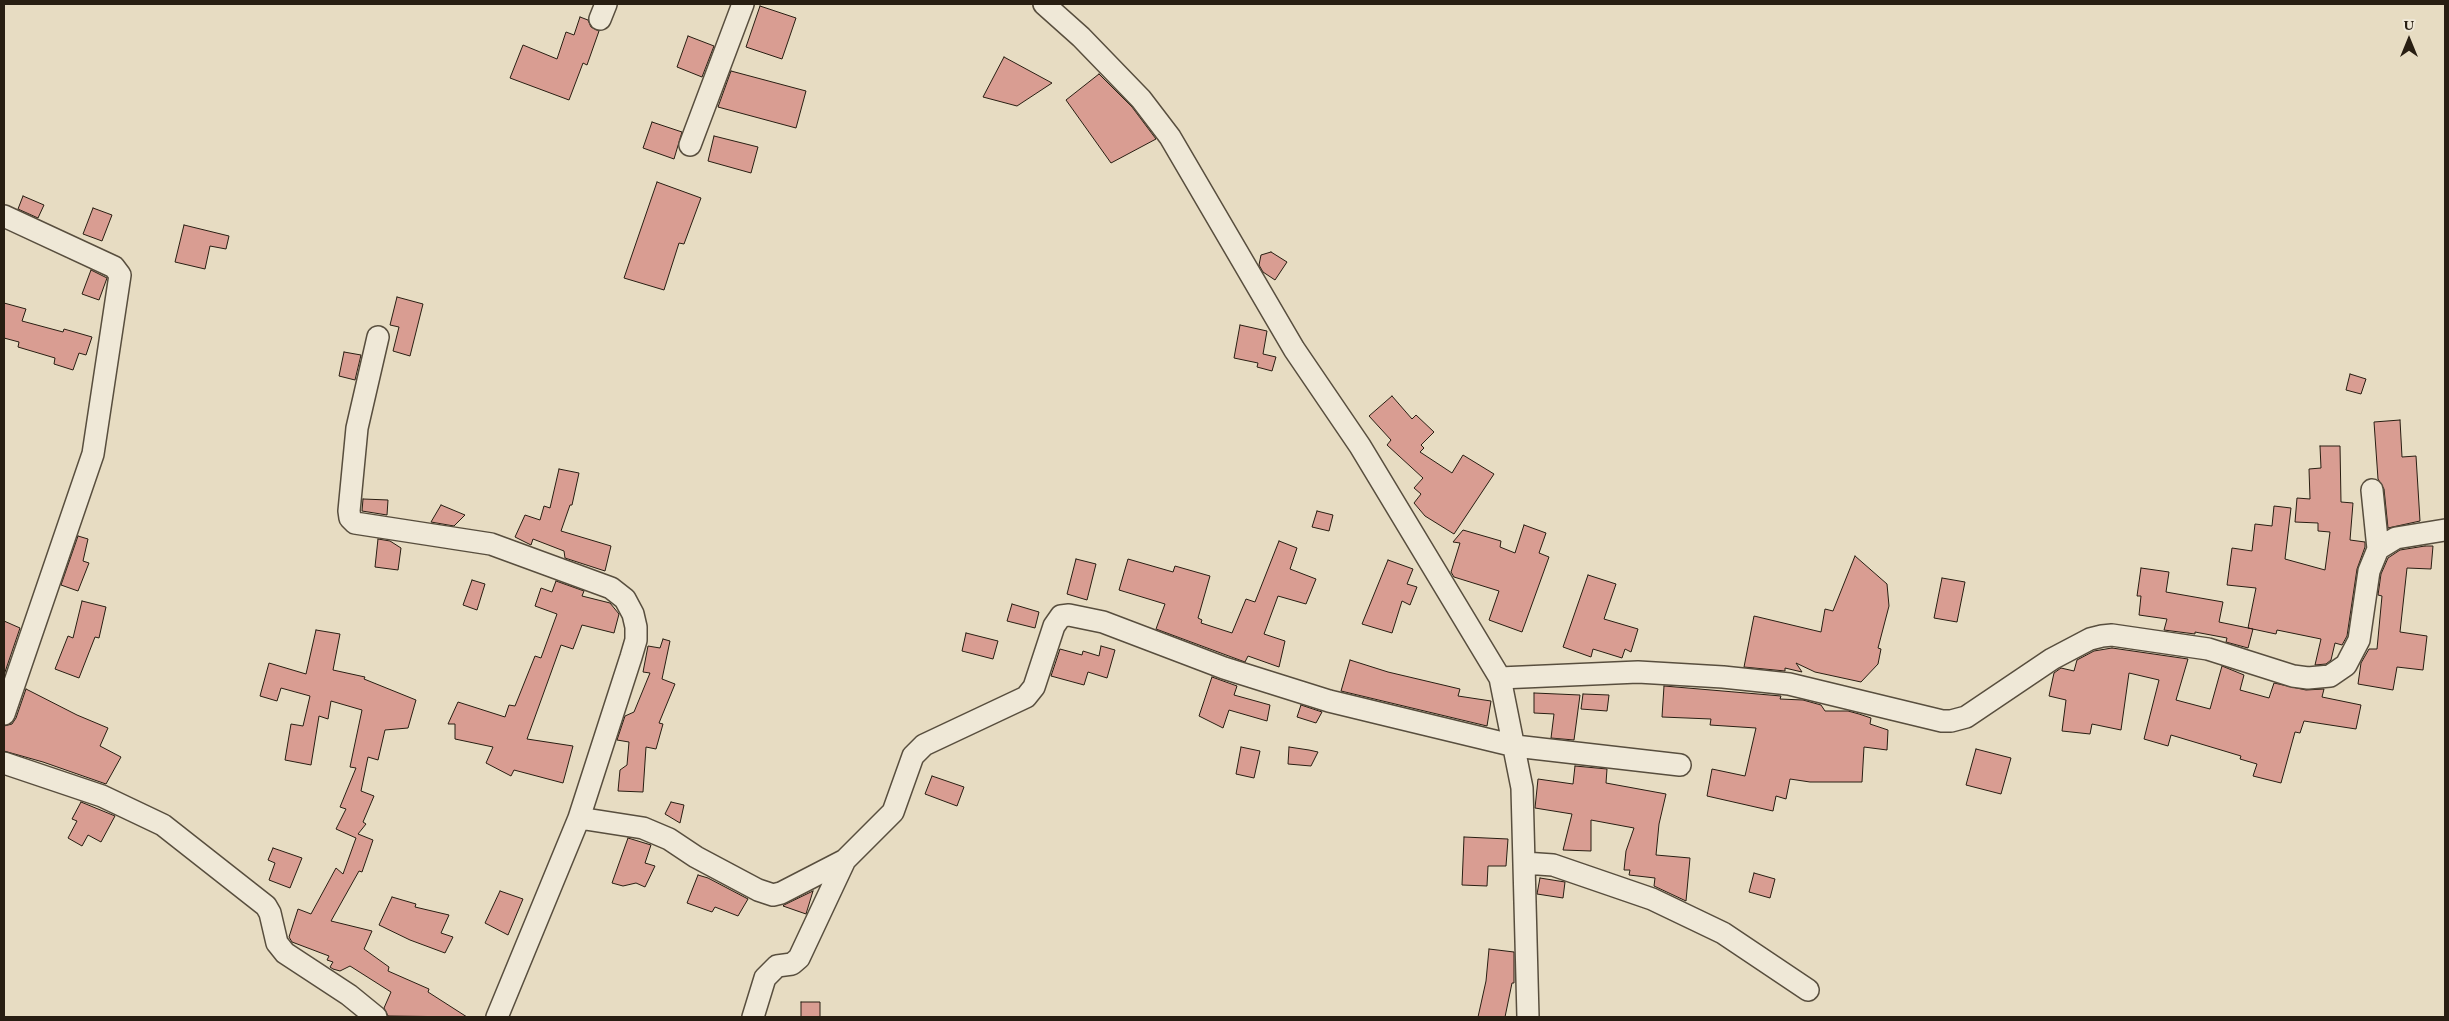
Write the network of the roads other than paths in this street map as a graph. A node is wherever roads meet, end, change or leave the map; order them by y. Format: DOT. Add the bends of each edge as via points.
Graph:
graph roads {
  1 [pos="743,4"];
  2 [pos="1044,4"];
  3 [pos="690,145"];
  4 [pos="4,216"];
  5 [pos="378,337"];
  6 [pos="2372,490"];
  7 [pos="2445,530"];
  8 [pos="2378,549"];
  9 [pos="1500,678"];
  10 [pos="4,714"];
  11 [pos="1515,746"];
  12 [pos="4,763"];
  13 [pos="1680,765"];
  14 [pos="579,818"];
  15 [pos="845,860"];
  16 [pos="1524,863"];
  17 [pos="1808,990"];
  18 [pos="376,1017"];
  19 [pos="497,1017"];
  20 [pos="753,1017"];
  21 [pos="1528,1017"];
  1 -- 3 [label="street"];
  2 -- 9 [label="street" via="1141,99 1170,137 1294,349 1360,446"];
  4 -- 10 [label="street" via="114,267 120,278 93,454"];
  5 -- 14 [label="street" via="357,428 350,518 355,523 491,544 611,588 626,599 633,614 636,640"];
  6 -- 8 [label="street"];
  7 -- 8 [label="street" via="2396,538"];
  8 -- 9 [label="street" via="2369,571 2359,640 2346,665 2330,676 2294,676 2208,649 2102,636 2052,659 1966,717 1951,721 1789,684 1724,677 1638,672"];
  9 -- 11 [label="street"];
  11 -- 13 [label="street"];
  11 -- 15 [label="street" via="1329,701 1224,668 1103,622 1061,616 1054,626 1032,692 918,749 908,765 893,812"];
  11 -- 16 [label="street" via="1522,788"];
  12 -- 18 [label="street" via="102,796 163,825 266,906 277,942 285,953"];
  14 -- 15 [label="street" via="643,828 670,839 696,857 773,895 781,894"];
  14 -- 19 [label="street"];
  15 -- 20 [label="street" via="804,952 792,964 777,966 770,971"];
  16 -- 17 [label="street" via="1553,865 1652,899 1724,933"];
  16 -- 21 [label="street"];
}
